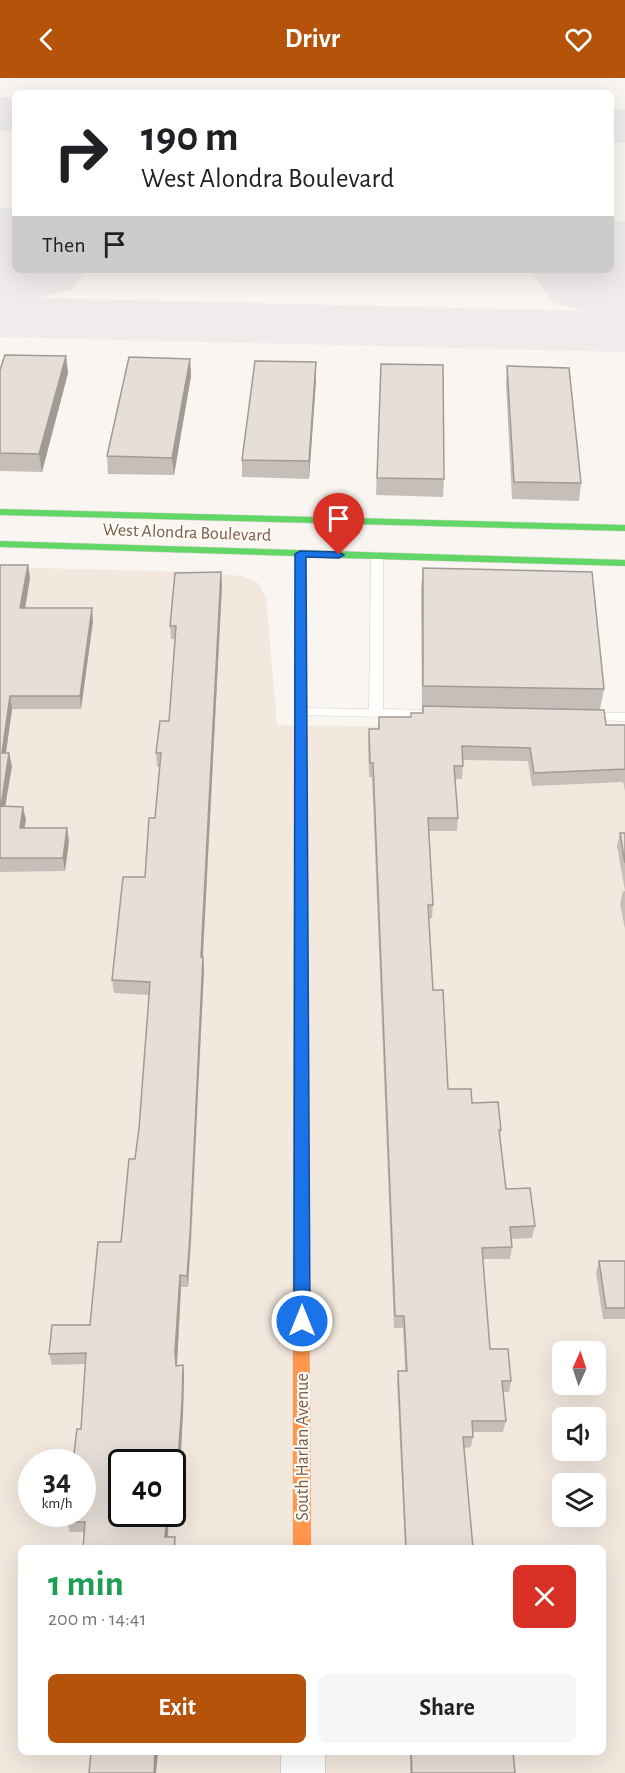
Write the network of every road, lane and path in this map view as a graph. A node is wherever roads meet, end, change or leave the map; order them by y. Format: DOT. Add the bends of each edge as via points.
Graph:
graph roads {
  1 [pos="0,512"];
  2 [pos="625,528"];
  3 [pos="0,544"];
  4 [pos="300,554"];
  5 [pos="377,556"];
  6 [pos="625,563"];
  7 [pos="301,712"];
  8 [pos="376,713"];
  9 [pos="447,714"];
  10 [pos="578,717"];
  11 [pos="625,717"];
  12 [pos="302,1545"];
  13 [pos="303,1755"];
  14 [pos="303,1773"];
  1 -- 2 [label="main road, West Alondra Boulevard"];
  3 -- 4 [label="main road, West Alondra Boulevard"];
  4 -- 5 [label="main road, West Alondra Boulevard"];
  4 -- 7 [label="main road, South Harlan Avenue"];
  5 -- 6 [label="main road, West Alondra Boulevard"];
  5 -- 8 [label="lane"];
  7 -- 8 [label="lane"];
  7 -- 12 [label="main road, South Harlan Avenue"];
  8 -- 9 [label="lane"];
  10 -- 11 [label="lane"];
  13 -- 14 [label="street"];
}
